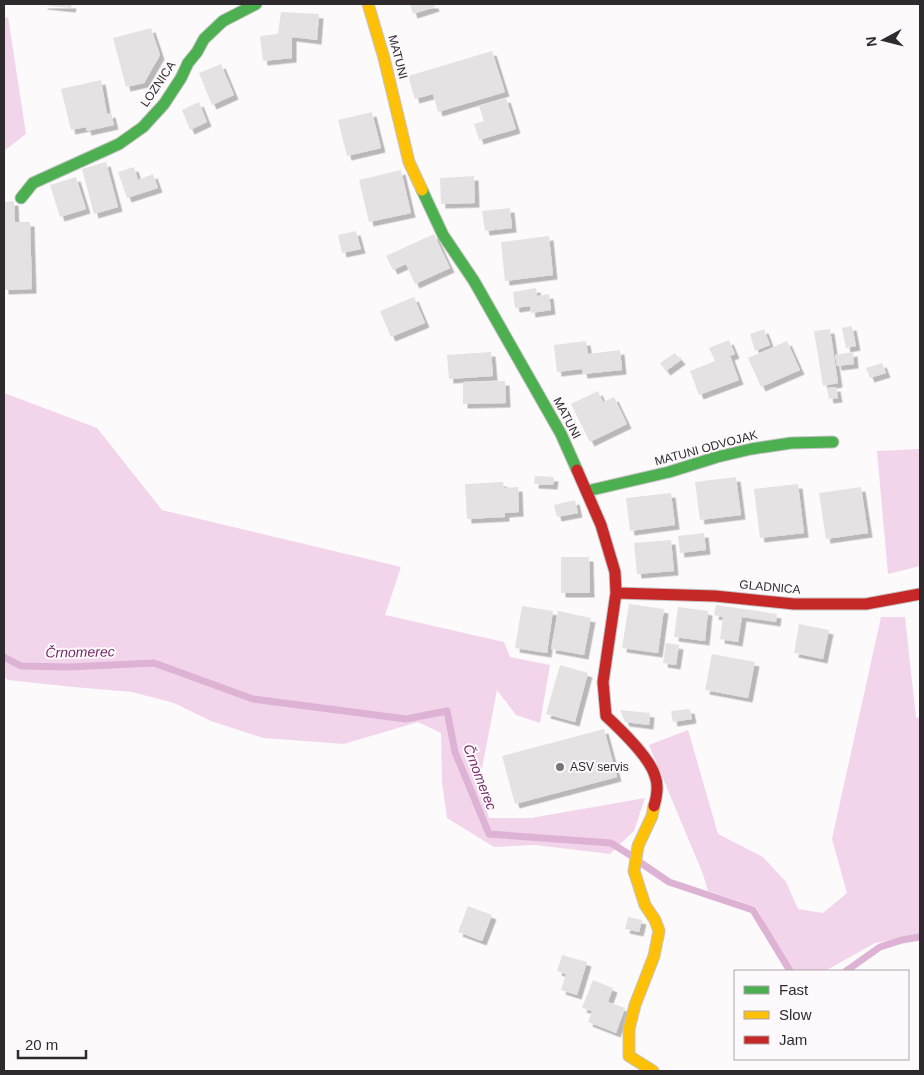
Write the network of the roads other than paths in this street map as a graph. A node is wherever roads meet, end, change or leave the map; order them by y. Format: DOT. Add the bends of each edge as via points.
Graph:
graph roads {
  1 [pos="256,4"];
  2 [pos="368,4"];
  3 [pos="21,198"];
  4 [pos="833,442"];
  5 [pos="587,491"];
  6 [pos="616,593"];
  7 [pos="920,594"];
  8 [pos="653,1071"];
  1 -- 3 [label="street, LOZNICA" via="223,21 204,39 164,104 143,127 119,144 33,183"];
  2 -- 5 [label="street, MATUNI" via="409,162 443,235 474,281 561,434"];
  4 -- 5 [label="street, MATUNI ODVOJAK" via="800,442 746,450"];
  5 -- 6 [label="street, MATUNI" via="615,572"];
  6 -- 7 [label="street, GLADNICA" via="715,596 794,604 866,604"];
  6 -- 8 [label="street, MATUNI" via="602,682 606,716 649,763 655,774 657,793 652,816 637,851 634,871 645,905 659,931 654,956 629,1028 628,1056"];
}
